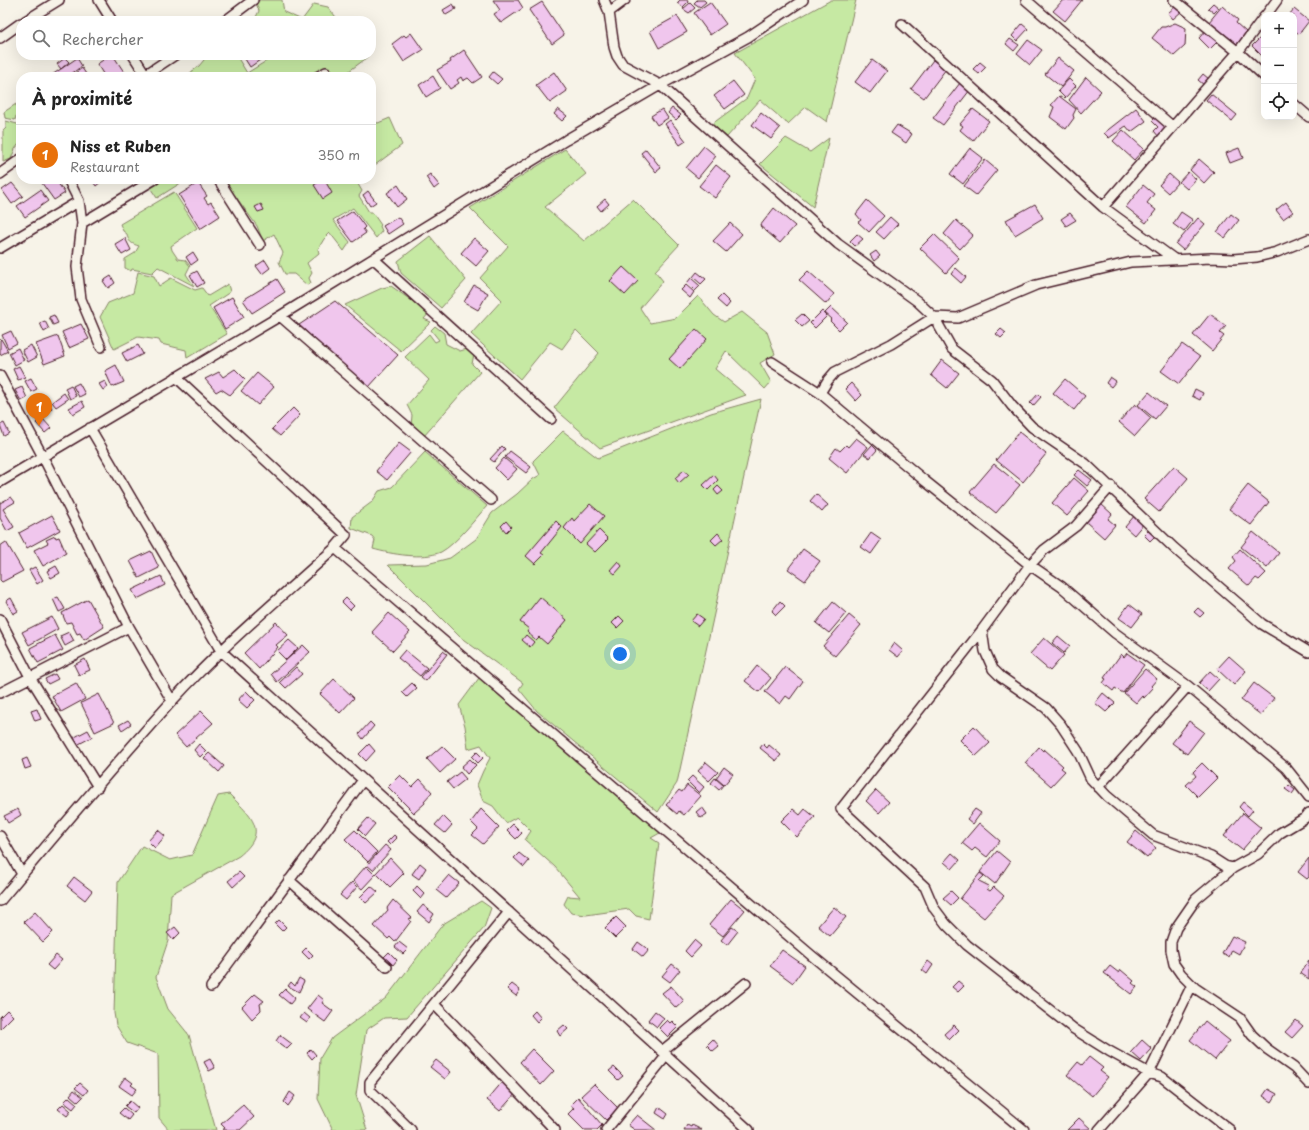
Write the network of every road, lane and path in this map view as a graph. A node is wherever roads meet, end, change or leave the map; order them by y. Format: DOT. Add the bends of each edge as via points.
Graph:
graph roads {
  1 [pos="59,0"];
  2 [pos="99,0"];
  3 [pos="253,0"];
  4 [pos="604,0"];
  5 [pos="625,0"];
  6 [pos="801,0"];
  7 [pos="1026,0"];
  8 [pos="1174,0"];
  9 [pos="1277,0"];
  10 [pos="609,12"];
  11 [pos="1268,12"];
  12 [pos="33,16"];
  13 [pos="109,16"];
  14 [pos="232,16"];
  15 [pos="1261,22"];
  16 [pos="902,24"];
  17 [pos="16,27"];
  18 [pos="0,38"];
  19 [pos="1238,52"];
  20 [pos="136,60"];
  21 [pos="168,60"];
  22 [pos="143,72"];
  23 [pos="151,72"];
  24 [pos="1261,73"];
  25 [pos="660,85"];
  26 [pos="1297,107"];
  27 [pos="1309,117"];
  28 [pos="1174,127"];
  29 [pos="16,163"];
  30 [pos="0,174"];
  31 [pos="70,184"];
  32 [pos="147,184"];
  33 [pos="221,184"];
  34 [pos="79,201"];
  35 [pos="1103,207"];
  36 [pos="82,223"];
  37 [pos="1309,239"];
  38 [pos="260,246"];
  39 [pos="0,248"];
  40 [pos="374,259"];
  41 [pos="1174,259"];
  42 [pos="280,316"];
  43 [pos="934,317"];
  44 [pos="101,347"];
  45 [pos="772,362"];
  46 [pos="0,376"];
  47 [pos="176,377"];
  48 [pos="820,393"];
  49 [pos="551,419"];
  50 [pos="90,428"];
  51 [pos="42,455"];
  52 [pos="0,482"];
  53 [pos="1111,486"];
  54 [pos="491,500"];
  55 [pos="335,548"];
  56 [pos="1030,565"];
  57 [pos="0,619"];
  58 [pos="129,627"];
  59 [pos="982,630"];
  60 [pos="221,651"];
  61 [pos="1309,652"];
  62 [pos="30,677"];
  63 [pos="1188,686"];
  64 [pos="0,693"];
  65 [pos="172,701"];
  66 [pos="363,780"];
  67 [pos="98,787"];
  68 [pos="1098,787"];
  69 [pos="1309,798"];
  70 [pos="1309,813"];
  71 [pos="0,836"];
  72 [pos="1233,868"];
  73 [pos="22,874"];
  74 [pos="289,880"];
  75 [pos="0,901"];
  76 [pos="509,912"];
  77 [pos="387,966"];
  78 [pos="746,983"];
  79 [pos="1192,985"];
  80 [pos="211,986"];
  81 [pos="434,1004"];
  82 [pos="664,1053"];
  83 [pos="1149,1073"];
  84 [pos="1309,1084"];
  85 [pos="411,1130"];
  86 [pos="555,1130"];
  87 [pos="606,1130"];
  88 [pos="749,1130"];
  89 [pos="1024,1130"];
  90 [pos="1099,1130"];
  91 [pos="1230,1130"];
  1 -- 12 [label="street"];
  2 -- 13 [label="street"];
  3 -- 14 [label="street"];
  4 -- 10 [label="street"];
  5 -- 10 [label="street"];
  6 -- 25 [label="street" via="748,37"];
  7 -- 28 [label="street"];
  8 -- 19 [label="street"];
  9 -- 11 [label="street"];
  10 -- 25 [label="street" via="617,56 623,65"];
  15 -- 19 [label="street"];
  16 -- 35 [label="street"];
  17 -- 18 [label="street"];
  19 -- 24 [label="street"];
  19 -- 28 [label="street"];
  20 -- 22 [label="street"];
  21 -- 23 [label="street"];
  25 -- 40 [label="street"];
  25 -- 43 [label="street" via="838,244 917,301"];
  26 -- 27 [label="street"];
  28 -- 35 [label="street"];
  29 -- 30 [label="street"];
  31 -- 34 [label="street"];
  32 -- 36 [label="street"];
  33 -- 38 [label="street"];
  34 -- 36 [label="street"];
  34 -- 39 [label="street"];
  35 -- 41 [label="street"];
  36 -- 44 [label="street" via="77,267 81,299"];
  37 -- 41 [label="street" via="1257,257"];
  40 -- 42 [label="street"];
  40 -- 49 [label="street"];
  41 -- 43 [label="street" via="1131,262 1078,274 1036,285 958,318"];
  42 -- 47 [label="street"];
  42 -- 54 [label="street"];
  43 -- 48 [label="street" via="891,344 834,372"];
  43 -- 53 [label="street" via="952,349 992,380 1032,427 1086,464"];
  45 -- 48 [label="street"];
  46 -- 51 [label="street"];
  47 -- 50 [label="street"];
  47 -- 55 [label="street" via="346,534"];
  48 -- 56 [label="street"];
  50 -- 51 [label="street"];
  50 -- 60 [label="street"];
  51 -- 52 [label="street"];
  51 -- 58 [label="street"];
  53 -- 56 [label="street" via="1076,526 1044,550"];
  53 -- 61 [label="street" via="1174,548 1262,624"];
  55 -- 60 [label="street"];
  55 -- 89 [label="street" via="811,955"];
  56 -- 59 [label="street"];
  56 -- 63 [label="street" via="1062,587 1115,633"];
  57 -- 62 [label="street"];
  58 -- 62 [label="street"];
  58 -- 65 [label="street"];
  59 -- 68 [label="street" via="985,651 993,669 1046,708 1061,725"];
  59 -- 83 [label="street" via="841,809 925,887 938,914 967,945 1074,1029"];
  60 -- 65 [label="street"];
  60 -- 66 [label="street"];
  62 -- 64 [label="street"];
  62 -- 67 [label="street"];
  63 -- 68 [label="street"];
  63 -- 69 [label="street" via="1286,768"];
  65 -- 67 [label="street"];
  66 -- 74 [label="street"];
  66 -- 76 [label="street"];
  67 -- 73 [label="street"];
  68 -- 72 [label="street" via="1153,835"];
  70 -- 72 [label="street" via="1280,833 1258,854"];
  71 -- 73 [label="street"];
  72 -- 79 [label="street" via="1196,899 1176,928 1171,942 1174,964"];
  73 -- 75 [label="street"];
  74 -- 77 [label="street"];
  74 -- 80 [label="street"];
  76 -- 81 [label="street"];
  76 -- 82 [label="street"];
  78 -- 82 [label="street"];
  79 -- 83 [label="street"];
  79 -- 84 [label="street" via="1240,1018 1262,1044 1294,1068"];
  81 -- 85 [label="street" via="370,1082 370,1090"];
  81 -- 86 [label="street"];
  82 -- 87 [label="street"];
  82 -- 88 [label="street"];
  83 -- 90 [label="street"];
  83 -- 91 [label="street" via="1162,1077"];
}
